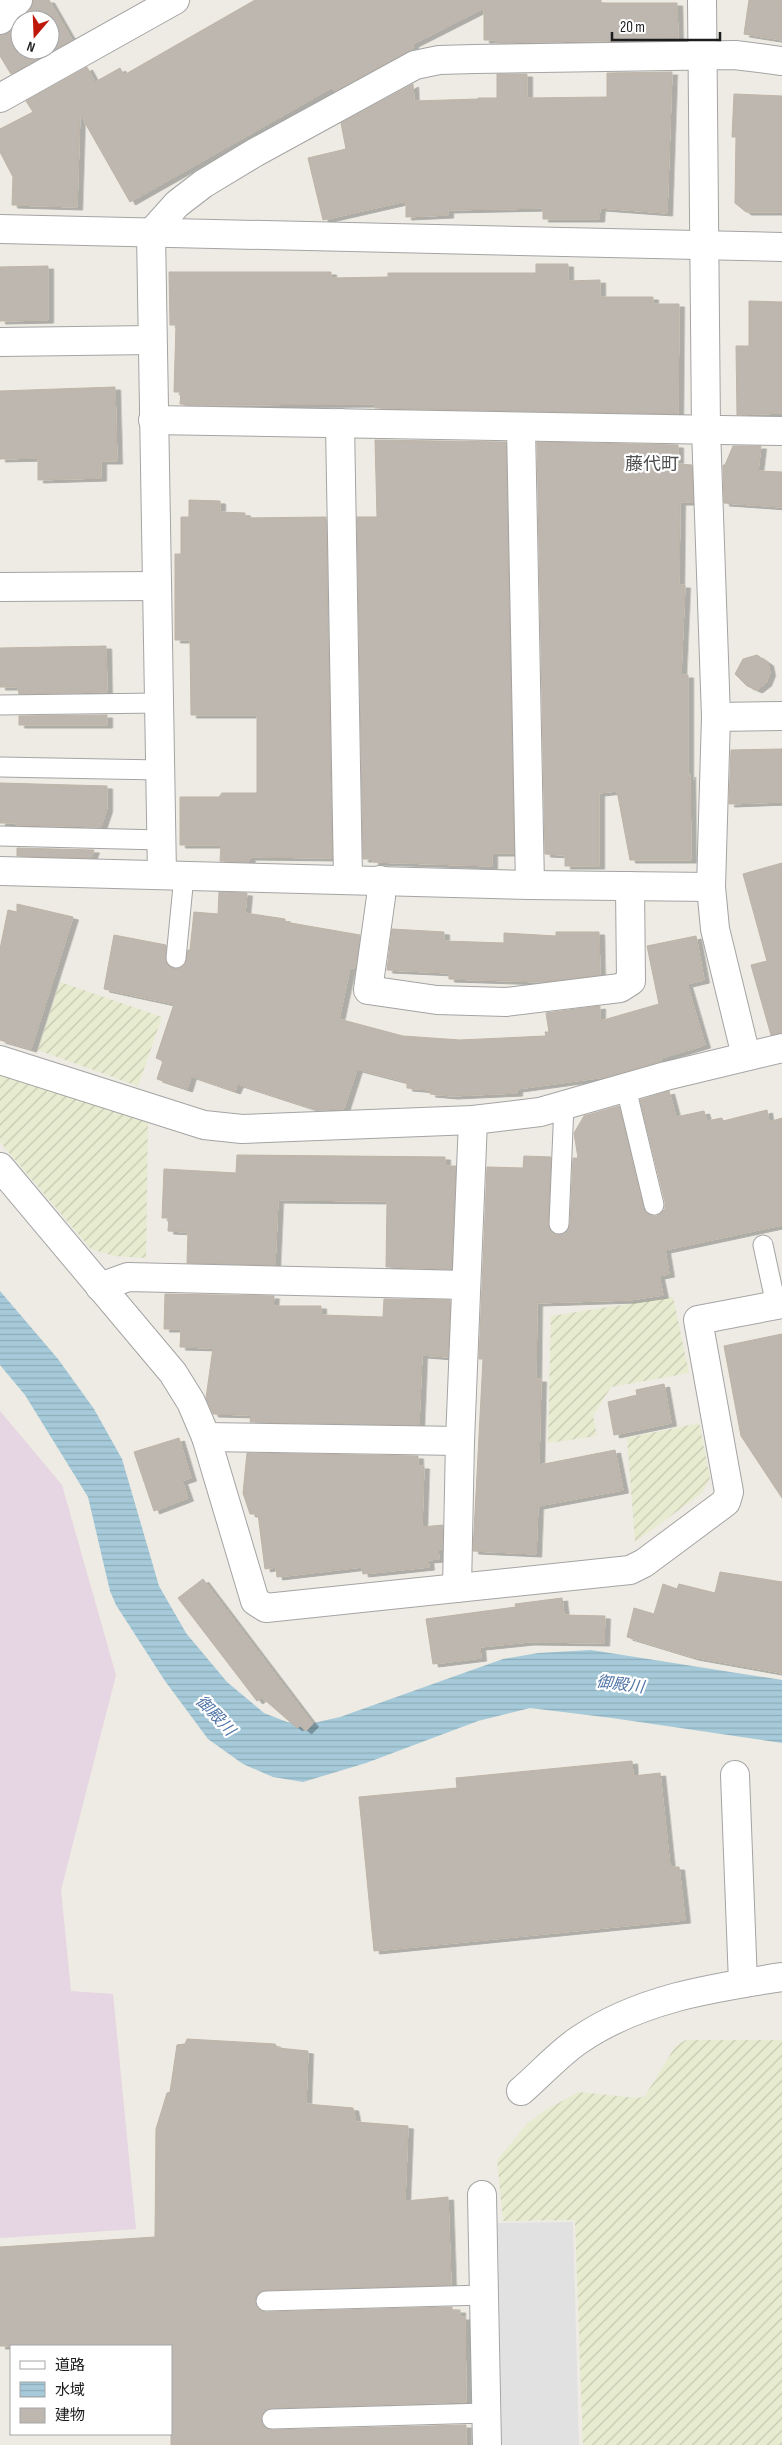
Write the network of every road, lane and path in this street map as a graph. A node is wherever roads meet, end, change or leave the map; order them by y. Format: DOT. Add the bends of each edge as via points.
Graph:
graph roads {
  1 [pos="18,0"];
  2 [pos="176,0"];
  3 [pos="702,0"];
  4 [pos="0,20"];
  5 [pos="702,57"];
  6 [pos="782,61"];
  7 [pos="3,89"];
  8 [pos="0,229"];
  9 [pos="151,233"];
  10 [pos="705,246"];
  11 [pos="782,247"];
  12 [pos="152,340"];
  13 [pos="0,342"];
  14 [pos="153,420"];
  15 [pos="340,423"];
  16 [pos="521,427"];
  17 [pos="706,429"];
  18 [pos="782,430"];
  19 [pos="156,586"];
  20 [pos="0,587"];
  21 [pos="159,703"];
  22 [pos="0,705"];
  23 [pos="716,716"];
  24 [pos="782,716"];
  25 [pos="0,767"];
  26 [pos="160,770"];
  27 [pos="0,836"];
  28 [pos="161,840"];
  29 [pos="0,872"];
  30 [pos="173,876"];
  31 [pos="348,880"];
  32 [pos="380,880"];
  33 [pos="530,885"];
  34 [pos="630,886"];
  35 [pos="711,887"];
  36 [pos="176,958"];
  37 [pos="782,1048"];
  38 [pos="746,1056"];
  39 [pos="0,1060"];
  40 [pos="626,1088"];
  41 [pos="564,1105"];
  42 [pos="473,1120"];
  43 [pos="0,1167"];
  44 [pos="654,1205"];
  45 [pos="559,1224"];
  46 [pos="763,1245"];
  47 [pos="466,1284"];
  48 [pos="100,1287"];
  49 [pos="779,1305"];
  50 [pos="206,1437"];
  51 [pos="460,1441"];
  52 [pos="457,1588"];
  53 [pos="736,1775"];
  54 [pos="782,1977"];
  55 [pos="743,1983"];
  56 [pos="521,2092"];
  57 [pos="482,2195"];
  58 [pos="484,2295"];
  59 [pos="266,2301"];
  60 [pos="486,2413"];
  61 [pos="272,2419"];
  62 [pos="487,2445"];
  1 -- 4 [label="street"];
  2 -- 7 [label="street"];
  3 -- 5 [label="street"];
  5 -- 6 [label="street" via="734,56"];
  5 -- 9 [label="street" via="474,59 439,60 415,65 204,184 177,204"];
  5 -- 10 [label="street"];
  8 -- 9 [label="street"];
  9 -- 10 [label="street"];
  9 -- 12 [label="street"];
  10 -- 11 [label="street"];
  10 -- 17 [label="street"];
  12 -- 13 [label="street"];
  12 -- 14 [label="street"];
  14 -- 15 [label="street"];
  14 -- 19 [label="street"];
  15 -- 16 [label="street"];
  15 -- 31 [label="street"];
  16 -- 17 [label="street"];
  16 -- 33 [label="street"];
  17 -- 18 [label="street"];
  17 -- 23 [label="street"];
  19 -- 20 [label="street"];
  19 -- 21 [label="street"];
  21 -- 22 [label="lane"];
  21 -- 26 [label="street"];
  23 -- 24 [label="street"];
  23 -- 35 [label="street"];
  25 -- 26 [label="lane"];
  26 -- 28 [label="street"];
  27 -- 28 [label="lane"];
  28 -- 30 [label="street"];
  29 -- 30 [label="street"];
  30 -- 31 [label="street"];
  30 -- 36 [label="lane"];
  31 -- 32 [label="street"];
  32 -- 33 [label="street"];
  32 -- 34 [label="street" via="381,897 368,990 437,1000 506,1002 620,988 630,981"];
  33 -- 34 [label="street"];
  34 -- 35 [label="street"];
  35 -- 38 [label="street" via="715,929"];
  37 -- 38 [label="street"];
  38 -- 40 [label="street"];
  39 -- 42 [label="street" via="204,1124 242,1129"];
  40 -- 41 [label="street"];
  40 -- 44 [label="lane"];
  41 -- 42 [label="street" via="540,1112"];
  41 -- 45 [label="lane"];
  42 -- 47 [label="street"];
  43 -- 48 [label="street"];
  46 -- 49 [label="lane"];
  47 -- 48 [label="street" via="128,1277"];
  47 -- 51 [label="street"];
  48 -- 50 [label="street" via="173,1373 191,1402"];
  49 -- 52 [label="street" via="698,1320 729,1492 726,1502 630,1570"];
  50 -- 51 [label="street"];
  50 -- 52 [label="street" via="255,1601 266,1608"];
  51 -- 52 [label="street"];
  53 -- 55 [label="street"];
  54 -- 55 [label="street"];
  55 -- 56 [label="street" via="669,1999 621,2016 578,2041"];
  57 -- 58 [label="street"];
  58 -- 59 [label="lane"];
  58 -- 60 [label="street"];
  60 -- 61 [label="lane"];
  60 -- 62 [label="street"];
}
